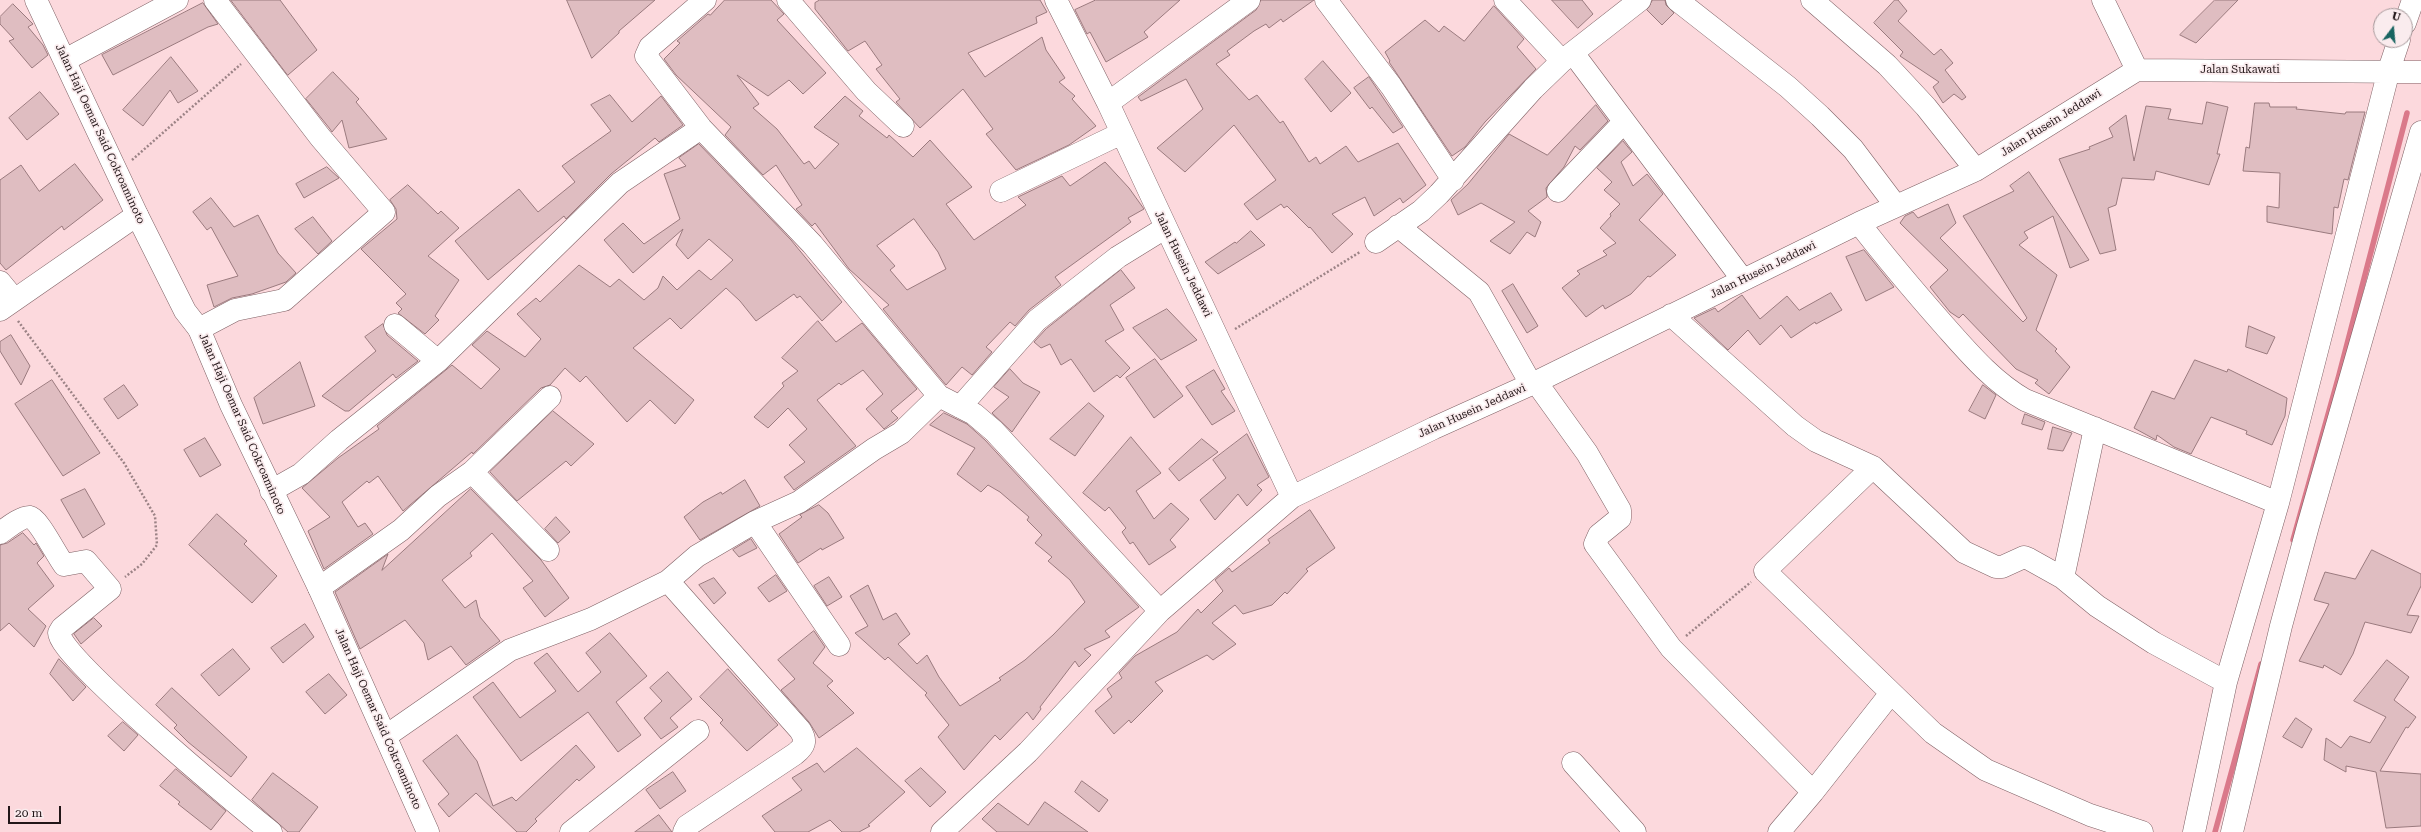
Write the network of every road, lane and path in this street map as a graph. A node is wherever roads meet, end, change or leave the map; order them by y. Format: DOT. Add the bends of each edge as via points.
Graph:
graph roads {
  1 [pos="36,0"];
  2 [pos="177,0"];
  3 [pos="215,0"];
  4 [pos="705,0"];
  5 [pos="788,0"];
  6 [pos="1056,0"];
  7 [pos="1249,0"];
  8 [pos="1326,0"];
  9 [pos="1505,0"];
  10 [pos="1640,0"];
  11 [pos="1677,0"];
  12 [pos="1812,0"];
  13 [pos="2103,0"];
  14 [pos="2401,48"];
  15 [pos="254,52"];
  16 [pos="1567,57"];
  17 [pos="65,60"];
  18 [pos="2137,70"];
  19 [pos="2406,71"];
  20 [pos="1108,103"];
  21 [pos="1624,122"];
  22 [pos="903,126"];
  23 [pos="700,128"];
  24 [pos="2421,132"];
  25 [pos="1122,133"];
  26 [pos="1976,170"];
  27 [pos="118,172"];
  28 [pos="1453,180"];
  29 [pos="2414,185"];
  30 [pos="1000,191"];
  31 [pos="1558,191"];
  32 [pos="1896,206"];
  33 [pos="137,215"];
  34 [pos="1859,223"];
  35 [pos="1398,226"];
  36 [pos="1165,228"];
  37 [pos="1376,242"];
  38 [pos="1743,280"];
  39 [pos="0,282"];
  40 [pos="7,305"];
  41 [pos="1671,315"];
  42 [pos="395,325"];
  43 [pos="199,329"];
  44 [pos="1220,339"];
  45 [pos="438,361"];
  46 [pos="1534,383"];
  47 [pos="939,396"];
  48 [pos="550,397"];
  49 [pos="960,407"];
  50 [pos="2095,428"];
  51 [pos="1873,467"];
  52 [pos="472,472"];
  53 [pos="271,491"];
  54 [pos="1292,497"];
  55 [pos="2278,503"];
  56 [pos="755,522"];
  57 [pos="0,533"];
  58 [pos="548,550"];
  59 [pos="1765,571"];
  60 [pos="2063,578"];
  61 [pos="668,581"];
  62 [pos="110,588"];
  63 [pos="319,588"];
  64 [pos="1160,612"];
  65 [pos="839,645"];
  66 [pos="1672,648"];
  67 [pos="2226,682"];
  68 [pos="1891,693"];
  69 [pos="698,731"];
  70 [pos="386,736"];
  71 [pos="1573,763"];
  72 [pos="1813,792"];
  73 [pos="271,832"];
  74 [pos="428,832"];
  75 [pos="571,832"];
  76 [pos="684,832"];
  77 [pos="942,832"];
  78 [pos="1635,832"];
  79 [pos="1778,832"];
  80 [pos="2142,832"];
  81 [pos="2194,832"];
  82 [pos="2232,832"];
  1 -- 17 [label="main road, Jalan Haji Oemar Said Cokroaminoto"];
  2 -- 17 [label="main road"];
  3 -- 15 [label="main road"];
  4 -- 23 [label="main road" via="650,46 646,56"];
  5 -- 22 [label="main road" via="866,91"];
  6 -- 20 [label="main road, Jalan Husein Jeddawi"];
  7 -- 20 [label="main road"];
  8 -- 28 [label="main road" via="1391,86"];
  9 -- 16 [label="main road"];
  10 -- 16 [label="main road"];
  11 -- 32 [label="main road" via="1788,87 1820,116 1853,149"];
  12 -- 26 [label="main road" via="1887,65 1926,107"];
  13 -- 18 [label="main road"];
  14 -- 19 [label="main road"];
  15 -- 27 [label="path"];
  15 -- 43 [label="main road" via="384,212 284,300 235,310"];
  16 -- 21 [label="main road"];
  16 -- 28 [label="main road" via="1533,88"];
  17 -- 27 [label="main road, Jalan Haji Oemar Said Cokroaminoto"];
  18 -- 19 [label="main road, Jalan Sukawati"];
  18 -- 26 [label="main road, Jalan Husein Jeddawi"];
  19 -- 55 [label="main road"];
  20 -- 25 [label="main road, Jalan Husein Jeddawi"];
  21 -- 31 [label="main road"];
  21 -- 38 [label="main road"];
  23 -- 45 [label="main road" via="620,183"];
  23 -- 47 [label="main road" via="812,244"];
  24 -- 29 [label="main road"];
  25 -- 30 [label="main road"];
  25 -- 36 [label="main road, Jalan Husein Jeddawi"];
  26 -- 32 [label="main road, Jalan Husein Jeddawi"];
  27 -- 33 [label="main road, Jalan Haji Oemar Said Cokroaminoto"];
  28 -- 35 [label="main road" via="1421,211"];
  29 -- 82 [label="main road" via="2306,533"];
  32 -- 34 [label="main road, Jalan Husein Jeddawi"];
  33 -- 40 [label="main road"];
  33 -- 43 [label="main road, Jalan Haji Oemar Said Cokroaminoto" via="185,311"];
  34 -- 38 [label="main road, Jalan Husein Jeddawi"];
  34 -- 50 [label="main road" via="1892,266 2006,389 2025,400"];
  35 -- 37 [label="main road"];
  35 -- 46 [label="main road" via="1479,292"];
  36 -- 44 [label="main road, Jalan Husein Jeddawi"];
  36 -- 49 [label="main road" via="1118,257 1037,320"];
  37 -- 44 [label="path"];
  38 -- 41 [label="main road, Jalan Husein Jeddawi"];
  39 -- 40 [label="main road"];
  40 -- 62 [label="path" via="124,463 155,516 157,545 151,554"];
  41 -- 46 [label="main road, Jalan Husein Jeddawi"];
  41 -- 51 [label="main road" via="1795,426 1816,441"];
  42 -- 45 [label="main road"];
  43 -- 53 [label="main road, Jalan Haji Oemar Said Cokroaminoto"];
  44 -- 54 [label="main road, Jalan Husein Jeddawi"];
  45 -- 53 [label="main road" via="339,440 301,474"];
  46 -- 54 [label="main road, Jalan Husein Jeddawi"];
  46 -- 66 [label="main road" via="1587,453 1620,510 1620,518 1599,535 1595,544"];
  47 -- 49 [label="main road"];
  47 -- 56 [label="main road" via="901,433 799,502"];
  48 -- 52 [label="main road"];
  49 -- 64 [label="main road" via="974,414 994,431"];
  50 -- 55 [label="main road" via="2167,460"];
  50 -- 60 [label="main road"];
  51 -- 59 [label="main road"];
  51 -- 60 [label="main road" via="1964,552 1996,567 2002,567 2024,557 2029,558"];
  52 -- 58 [label="main road"];
  52 -- 63 [label="main road" via="438,496 401,530"];
  53 -- 63 [label="main road, Jalan Haji Oemar Said Cokroaminoto"];
  54 -- 64 [label="main road"];
  55 -- 67 [label="main road"];
  56 -- 61 [label="main road" via="697,556"];
  56 -- 65 [label="main road"];
  57 -- 62 [label="main road" via="32,517 64,565 86,561"];
  59 -- 66 [label="path"];
  59 -- 68 [label="main road"];
  60 -- 67 [label="main road" via="2096,606 2154,643"];
  61 -- 70 [label="main road" via="591,619 510,650"];
  61 -- 76 [label="main road" via="805,738 804,745 795,754 687,826"];
  62 -- 73 [label="main road" via="62,628 59,633 61,641 90,674"];
  63 -- 70 [label="main road, Jalan Haji Oemar Said Cokroaminoto"];
  64 -- 77 [label="main road" via="1028,752"];
  66 -- 72 [label="main road"];
  67 -- 81 [label="main road"];
  68 -- 72 [label="main road"];
  68 -- 80 [label="main road" via="1933,734 1986,770 2090,815"];
  69 -- 75 [label="main road"];
  70 -- 74 [label="main road, Jalan Haji Oemar Said Cokroaminoto"];
  71 -- 78 [label="main road"];
  72 -- 79 [label="main road"];
}
